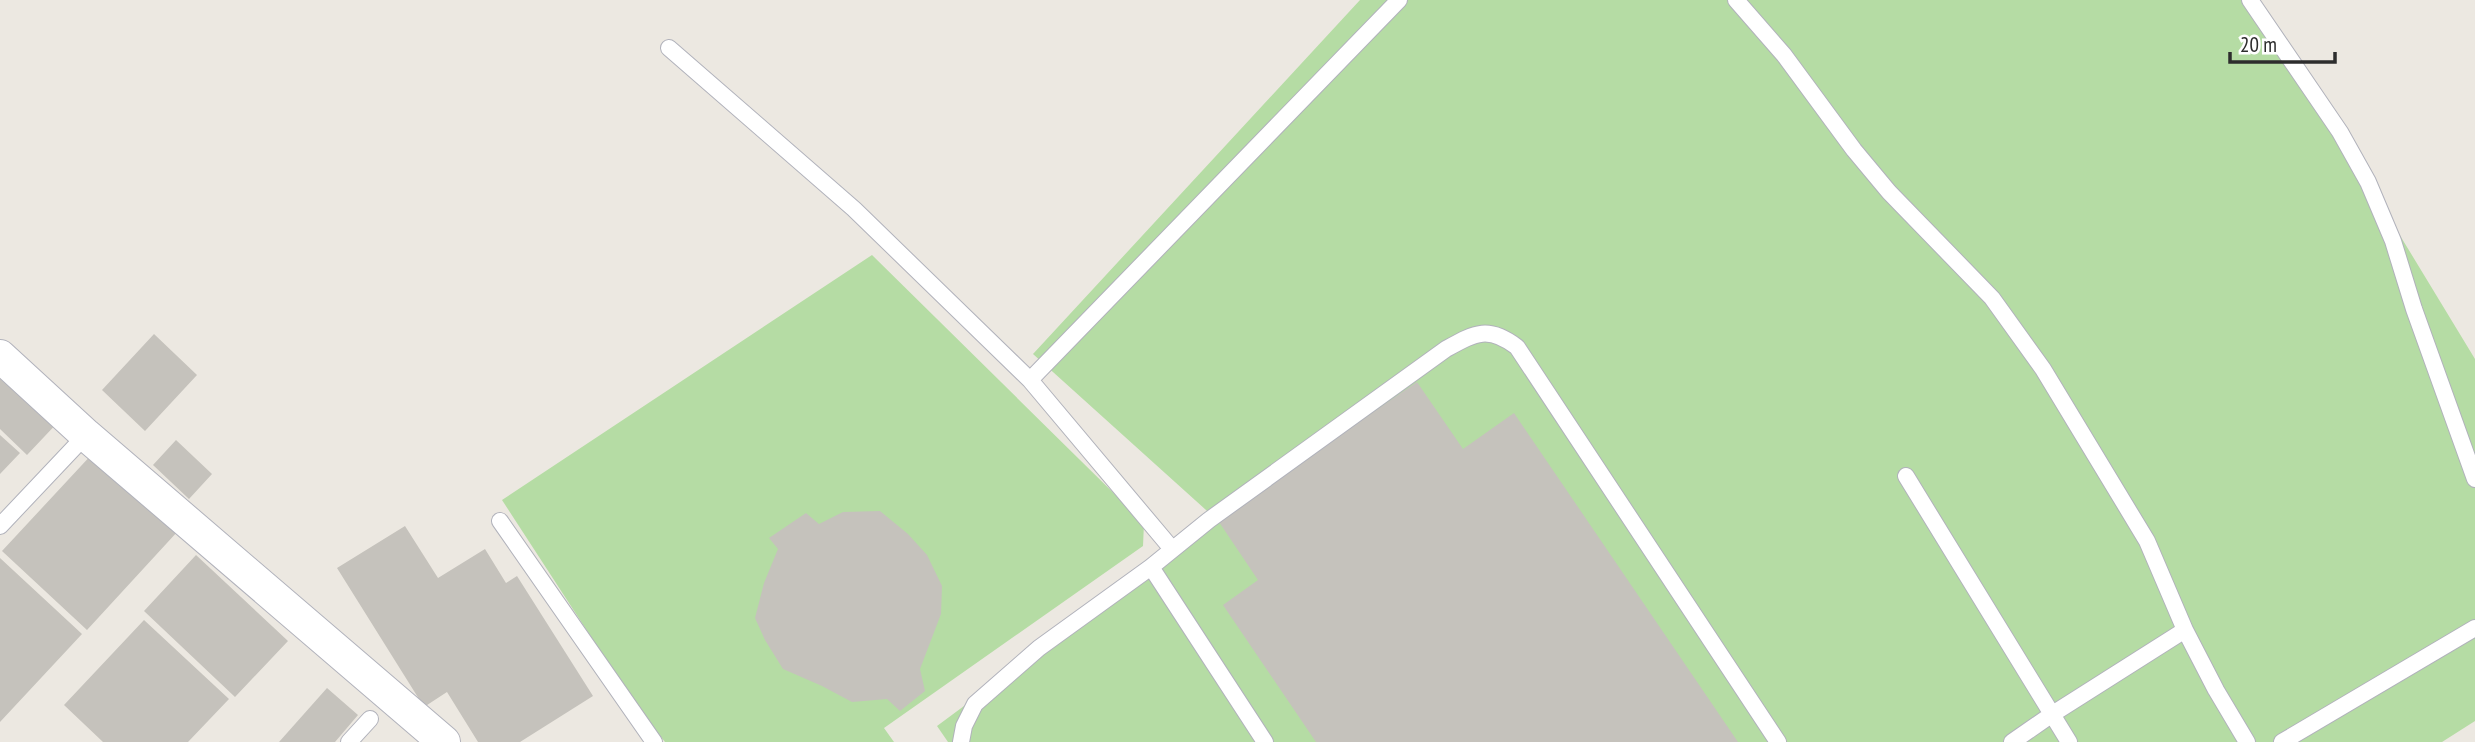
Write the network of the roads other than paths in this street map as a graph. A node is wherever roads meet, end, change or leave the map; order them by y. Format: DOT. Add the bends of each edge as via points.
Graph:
graph roads {
  1 [pos="1399,0"];
  2 [pos="1736,0"];
  3 [pos="2250,0"];
  4 [pos="669,48"];
  5 [pos="0,356"];
  6 [pos="1030,380"];
  7 [pos="86,435"];
  8 [pos="1906,476"];
  9 [pos="2475,479"];
  10 [pos="500,521"];
  11 [pos="0,526"];
  12 [pos="1172,549"];
  13 [pos="1151,567"];
  14 [pos="2475,628"];
  15 [pos="2185,629"];
  16 [pos="2051,715"];
  17 [pos="370,719"];
  18 [pos="349,742"];
  19 [pos="444,742"];
  20 [pos="654,742"];
  21 [pos="961,742"];
  22 [pos="1265,742"];
  23 [pos="1779,742"];
  24 [pos="2012,742"];
  25 [pos="2069,742"];
  26 [pos="2247,742"];
  27 [pos="2282,742"];
  1 -- 6 [label="lane"];
  2 -- 15 [label="lane" via="1889,192 2000,308 2043,369 2140,530"];
  3 -- 9 [label="lane" via="2340,132 2368,182 2393,241"];
  4 -- 6 [label="lane" via="854,209"];
  5 -- 7 [label="street"];
  6 -- 12 [label="lane"];
  7 -- 11 [label="lane"];
  7 -- 19 [label="street"];
  8 -- 16 [label="lane"];
  10 -- 20 [label="lane"];
  12 -- 13 [label="lane"];
  12 -- 23 [label="lane" via="1446,349 1464,338 1501,335 1517,347"];
  13 -- 21 [label="lane" via="1003,677 975,704"];
  13 -- 22 [label="lane"];
  14 -- 27 [label="lane"];
  15 -- 16 [label="lane"];
  15 -- 26 [label="lane"];
  16 -- 24 [label="lane"];
  16 -- 25 [label="lane"];
  17 -- 18 [label="lane"];
}
